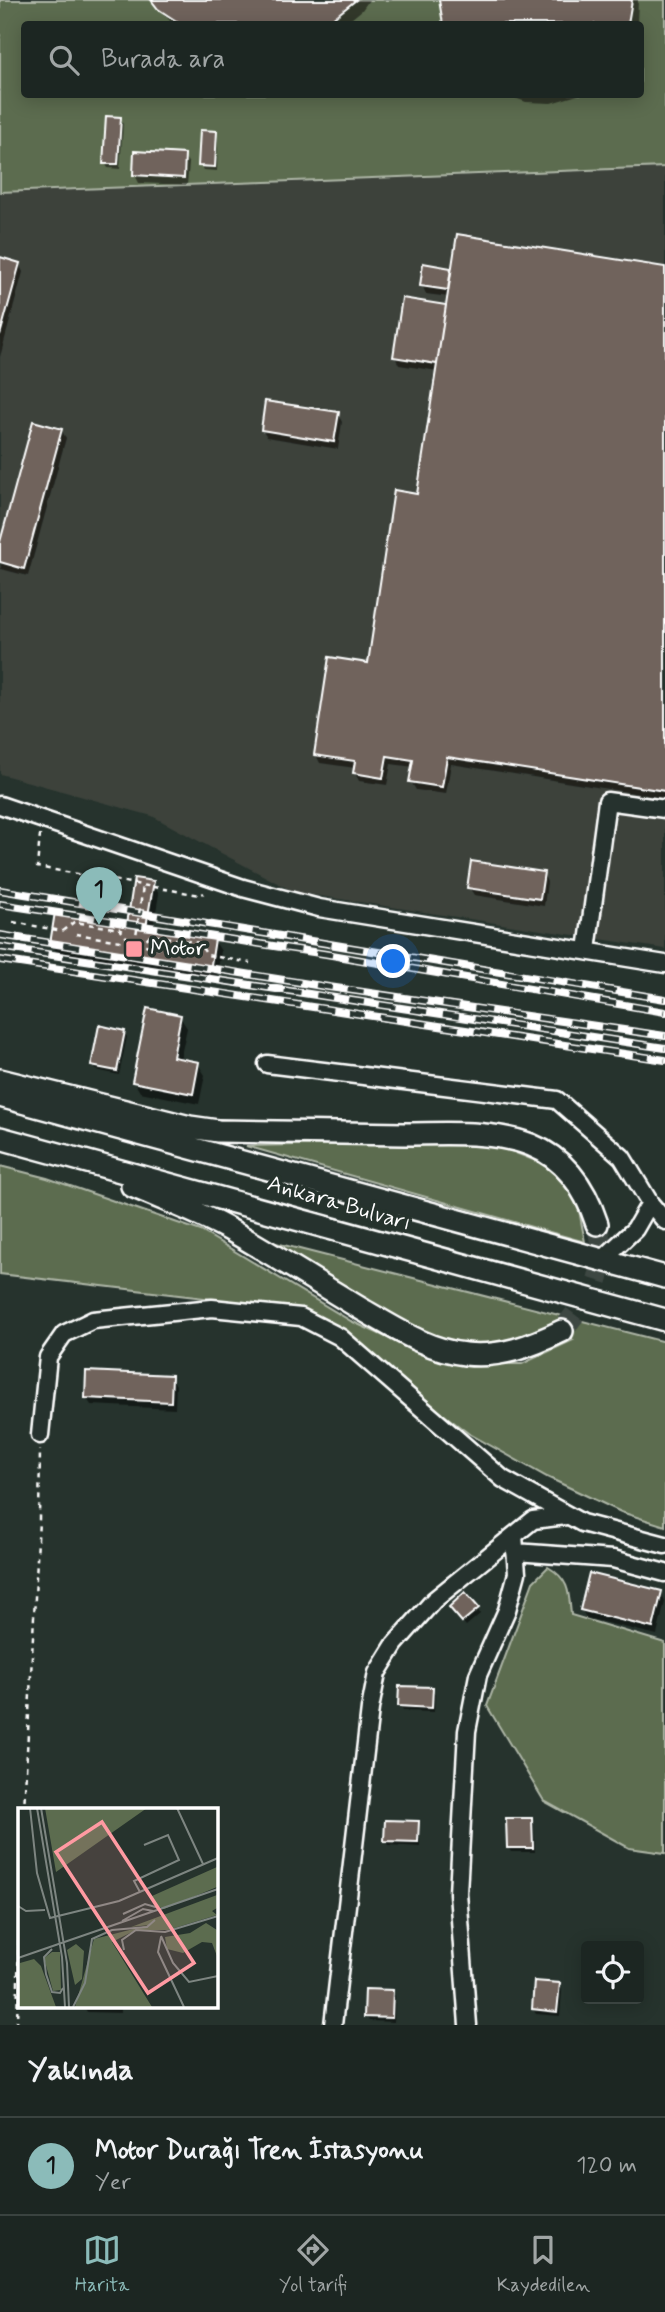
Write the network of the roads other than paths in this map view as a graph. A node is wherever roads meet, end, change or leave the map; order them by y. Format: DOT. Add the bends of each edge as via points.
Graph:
graph roads {
  1 [pos="0,805"];
  2 [pos="665,809"];
  3 [pos="587,950"];
  4 [pos="665,964"];
  5 [pos="267,1064"];
  6 [pos="0,1080"];
  7 [pos="0,1096"];
  8 [pos="0,1138"];
  9 [pos="0,1153"];
  10 [pos="54,1153"];
  11 [pos="650,1203"];
  12 [pos="665,1221"];
  13 [pos="597,1224"];
  14 [pos="602,1260"];
  15 [pos="665,1277"];
  16 [pos="665,1320"];
  17 [pos="562,1332"];
  18 [pos="40,1435"];
  19 [pos="566,1516"];
  20 [pos="515,1544"];
  21 [pos="665,1545"];
  22 [pos="665,1573"];
  23 [pos="333,2025"];
  24 [pos="468,2025"];
  1 -- 3 [label="street" via="243,888 318,908"];
  2 -- 3 [label="street" via="607,802"];
  3 -- 4 [label="street"];
  5 -- 11 [label="street" via="557,1100 622,1157"];
  6 -- 13 [label="main road" via="218,1131 514,1140 562,1165 584,1190"];
  7 -- 14 [label="main road, Ankara Bulvarı"];
  8 -- 10 [label="main road, Ankara Bulvarı"];
  9 -- 10 [label="main road"];
  10 -- 16 [label="main road, Ankara Bulvarı"];
  10 -- 17 [label="main road" via="226,1227 430,1346 488,1355 534,1345"];
  11 -- 12 [label="street"];
  11 -- 14 [label="street" via="635,1229"];
  14 -- 15 [label="main road, Ankara Bulvarı"];
  18 -- 19 [label="street" via="48,1357 64,1334 93,1320 212,1308 301,1317 340,1337 503,1479"];
  19 -- 20 [label="street" via="533,1520"];
  19 -- 21 [label="street"];
  20 -- 22 [label="street" via="612,1559"];
  20 -- 23 [label="street" via="434,1600 395,1644 377,1673"];
  20 -- 24 [label="street" via="517,1573 507,1609 478,1675 467,1731 458,1893"];
}
